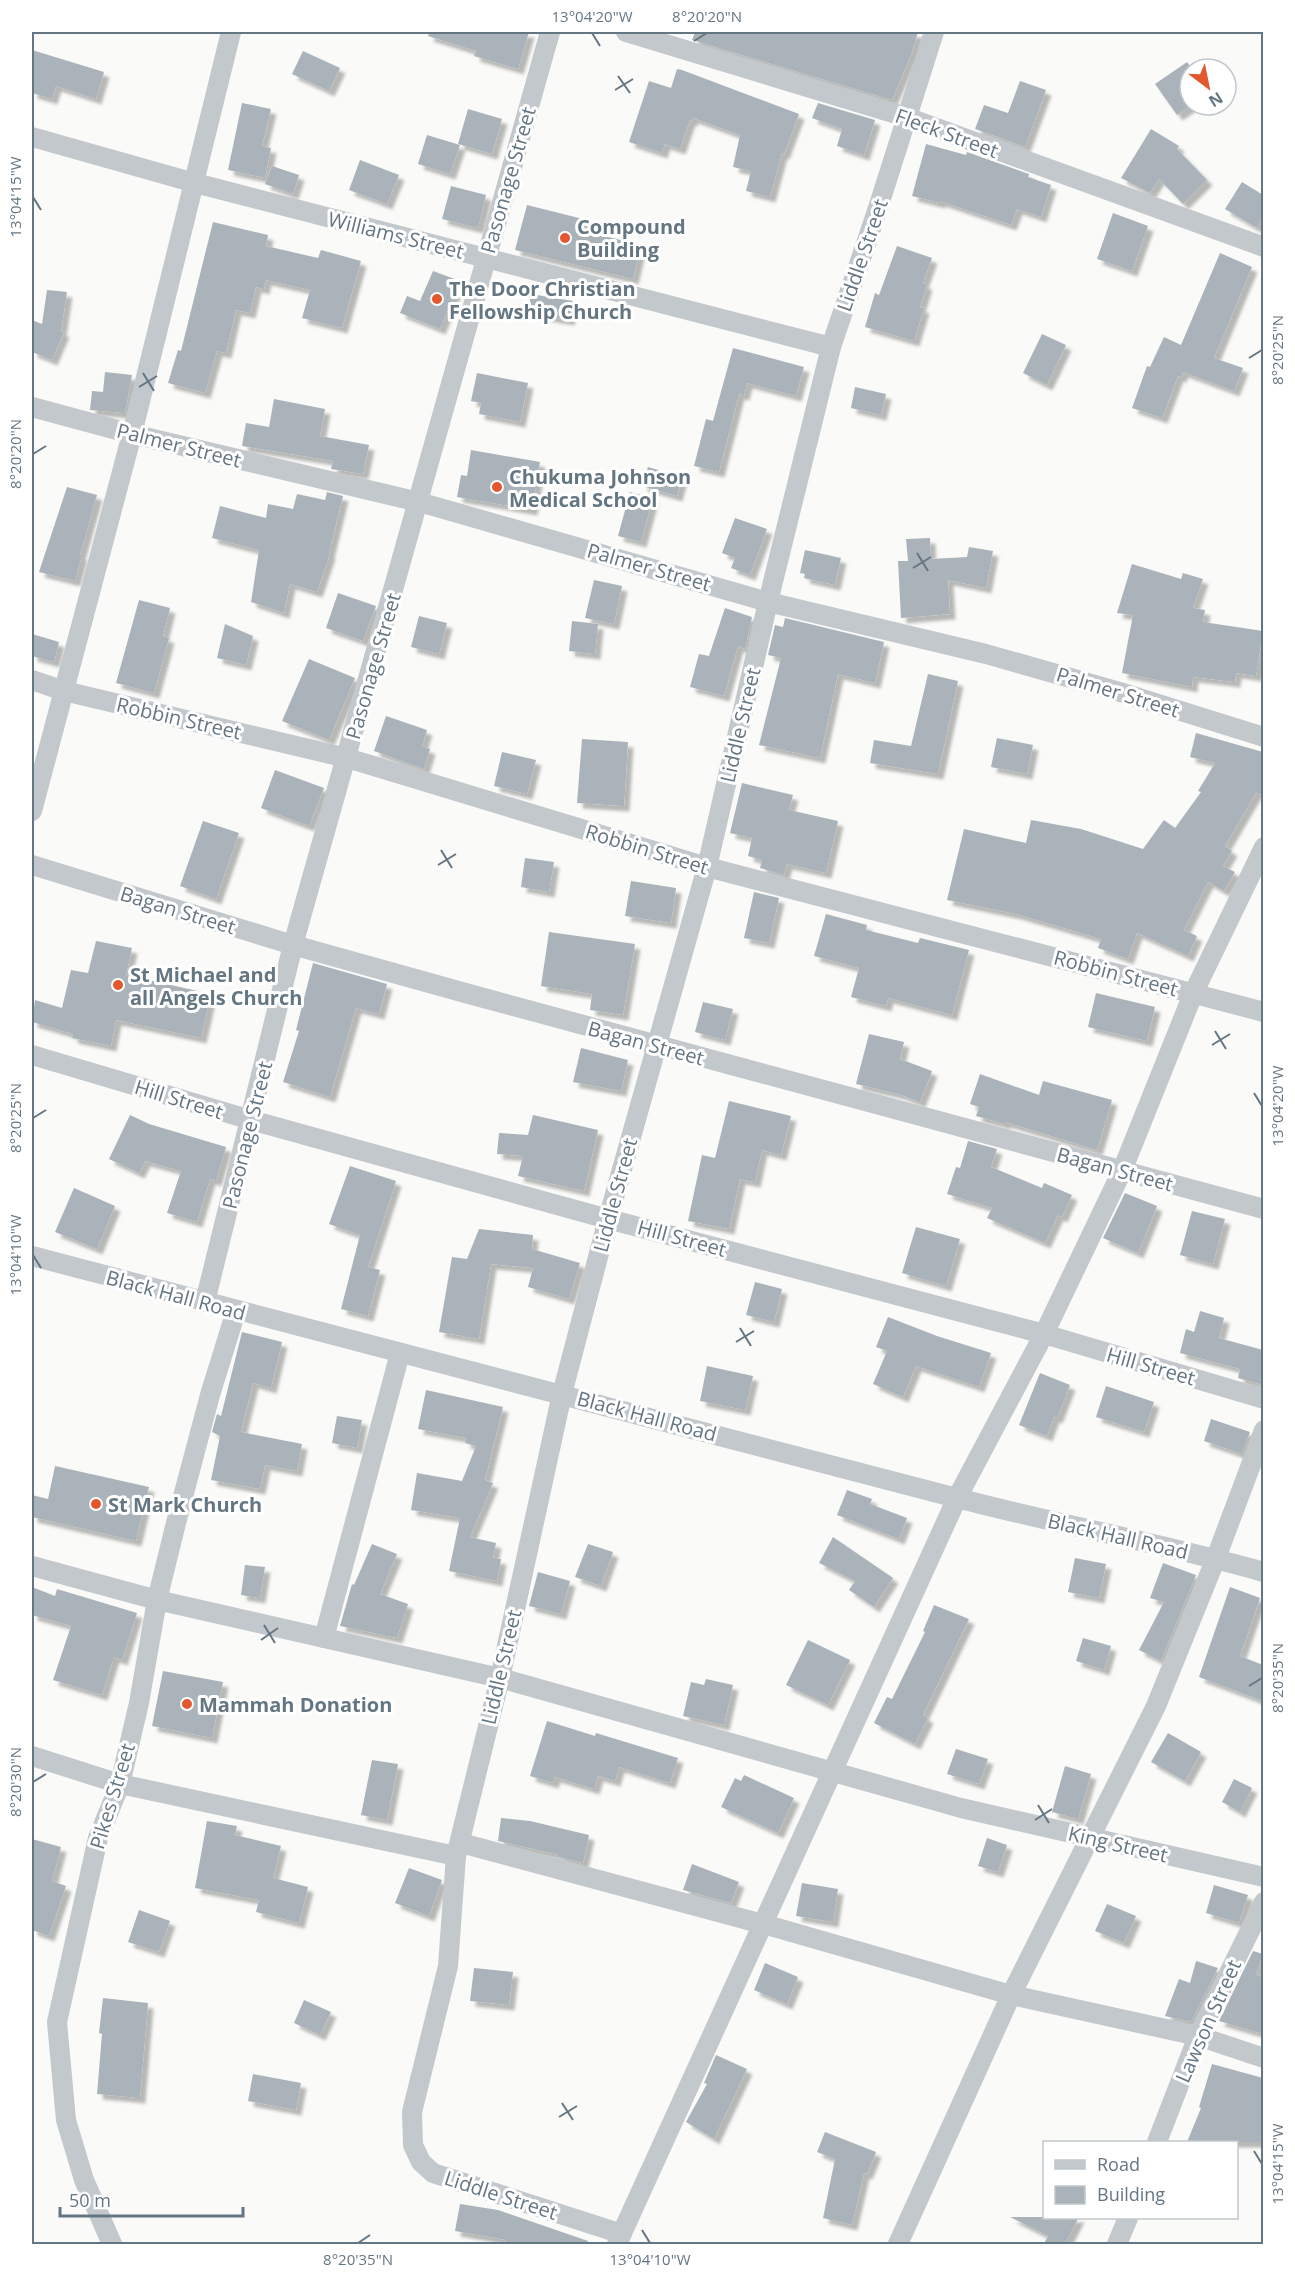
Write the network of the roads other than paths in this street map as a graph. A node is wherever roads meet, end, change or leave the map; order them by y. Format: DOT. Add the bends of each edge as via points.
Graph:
graph roads {
  1 [pos="231,32"];
  2 [pos="550,32"];
  3 [pos="626,32"];
  4 [pos="934,32"];
  5 [pos="906,117"];
  6 [pos="32,137"];
  7 [pos="195,183"];
  8 [pos="1263,247"];
  9 [pos="486,258"];
  10 [pos="831,347"];
  11 [pos="32,406"];
  12 [pos="132,434"];
  13 [pos="419,502"];
  14 [pos="768,602"];
  15 [pos="32,681"];
  16 [pos="64,691"];
  17 [pos="1263,737"];
  18 [pos="347,758"];
  19 [pos="32,811"];
  20 [pos="1263,847"];
  21 [pos="32,865"];
  22 [pos="707,867"];
  23 [pos="293,945"];
  24 [pos="1193,994"];
  25 [pos="1263,1012"];
  26 [pos="655,1046"];
  27 [pos="32,1055"];
  28 [pos="251,1120"];
  29 [pos="1122,1171"];
  30 [pos="1263,1209"];
  31 [pos="608,1219"];
  32 [pos="32,1256"];
  33 [pos="205,1302"];
  34 [pos="236,1311"];
  35 [pos="1044,1334"];
  36 [pos="400,1353"];
  37 [pos="562,1394"];
  38 [pos="1263,1399"];
  39 [pos="1263,1430"];
  40 [pos="957,1498"];
  41 [pos="1216,1558"];
  42 [pos="32,1566"];
  43 [pos="1263,1572"];
  44 [pos="157,1600"];
  45 [pos="324,1638"];
  46 [pos="500,1678"];
  47 [pos="32,1756"];
  48 [pos="834,1772"];
  49 [pos="120,1784"];
  50 [pos="1089,1837"];
  51 [pos="458,1850"];
  52 [pos="1263,1877"];
  53 [pos="1263,1902"];
  54 [pos="762,1924"];
  55 [pos="1011,1995"];
  56 [pos="1198,2036"];
  57 [pos="1263,2058"];
  58 [pos="1157,2141"];
  59 [pos="1127,2219"];
  60 [pos="619,2239"];
  61 [pos="112,2244"];
  62 [pos="898,2244"];
  63 [pos="1117,2244"];
  1 -- 7 [label="street"];
  2 -- 9 [label="street, Pasonage Street"];
  3 -- 5 [label="street, Fleck Street"];
  4 -- 5 [label="street, Liddle Street"];
  5 -- 8 [label="street, Fleck Street"];
  5 -- 10 [label="street, Liddle Street"];
  6 -- 7 [label="street, Williams Street"];
  7 -- 9 [label="street, Williams Street"];
  7 -- 12 [label="street"];
  9 -- 10 [label="street, Williams Street"];
  9 -- 13 [label="street, Pasonage Street"];
  10 -- 14 [label="street, Liddle Street"];
  11 -- 12 [label="street, Palmer Street"];
  12 -- 13 [label="street, Palmer Street"];
  12 -- 16 [label="street"];
  13 -- 14 [label="street, Palmer Street"];
  13 -- 18 [label="street, Pasonage Street"];
  14 -- 17 [label="street, Palmer Street" via="986,654"];
  14 -- 22 [label="street, Liddle Street"];
  15 -- 16 [label="street, Robbin Street"];
  16 -- 18 [label="street, Robbin Street"];
  16 -- 19 [label="street"];
  18 -- 22 [label="street, Robbin Street"];
  18 -- 23 [label="street, Pasonage Street"];
  20 -- 24 [label="street"];
  21 -- 23 [label="street, Bagan Street"];
  22 -- 24 [label="street, Robbin Street"];
  22 -- 26 [label="street, Liddle Street"];
  23 -- 26 [label="street, Bagan Street"];
  23 -- 28 [label="street, Pasonage Street"];
  24 -- 25 [label="street, Robbin Street"];
  24 -- 29 [label="street"];
  26 -- 29 [label="street, Bagan Street"];
  26 -- 31 [label="street, Liddle Street"];
  27 -- 28 [label="street, Hill Street"];
  28 -- 31 [label="street, Hill Street"];
  28 -- 33 [label="street, Pasonage Street"];
  29 -- 30 [label="street, Bagan Street"];
  29 -- 35 [label="street"];
  31 -- 35 [label="street, Hill Street"];
  31 -- 37 [label="street, Liddle Street"];
  32 -- 33 [label="street, Black Hall Road"];
  33 -- 34 [label="street, Black Hall Road"];
  34 -- 36 [label="street, Black Hall Road"];
  34 -- 44 [label="street, Pikes Street"];
  35 -- 38 [label="street, Hill Street"];
  35 -- 40 [label="street"];
  36 -- 37 [label="street, Black Hall Road"];
  36 -- 45 [label="street"];
  37 -- 40 [label="street, Black Hall Road"];
  37 -- 46 [label="street, Liddle Street"];
  39 -- 41 [label="street"];
  40 -- 41 [label="street, Black Hall Road"];
  40 -- 48 [label="street"];
  41 -- 43 [label="street, Black Hall Road"];
  41 -- 50 [label="street" via="1156,1706"];
  42 -- 44 [label="street, King Street"];
  44 -- 45 [label="street, King Street"];
  44 -- 49 [label="street, Pikes Street"];
  45 -- 46 [label="street, King Street"];
  46 -- 48 [label="street, King Street"];
  46 -- 51 [label="street, Liddle Street"];
  47 -- 49 [label="street"];
  48 -- 50 [label="street, King Street" via="961,1808"];
  48 -- 54 [label="street"];
  49 -- 51 [label="street"];
  49 -- 61 [label="street, Pikes Street" via="98,1838 57,2022 66,2120 84,2180"];
  50 -- 52 [label="street, King Street"];
  50 -- 55 [label="street"];
  51 -- 54 [label="street"];
  51 -- 60 [label="street, Liddle Street" via="448,1966 412,2112 413,2145 421,2162 433,2173"];
  53 -- 56 [label="street, Lawson Street"];
  54 -- 55 [label="street"];
  54 -- 60 [label="street"];
  55 -- 56 [label="street"];
  55 -- 62 [label="street"];
  56 -- 57 [label="street"];
  56 -- 58 [label="street, Lawson Street"];
  59 -- 63 [label="street"];
}
